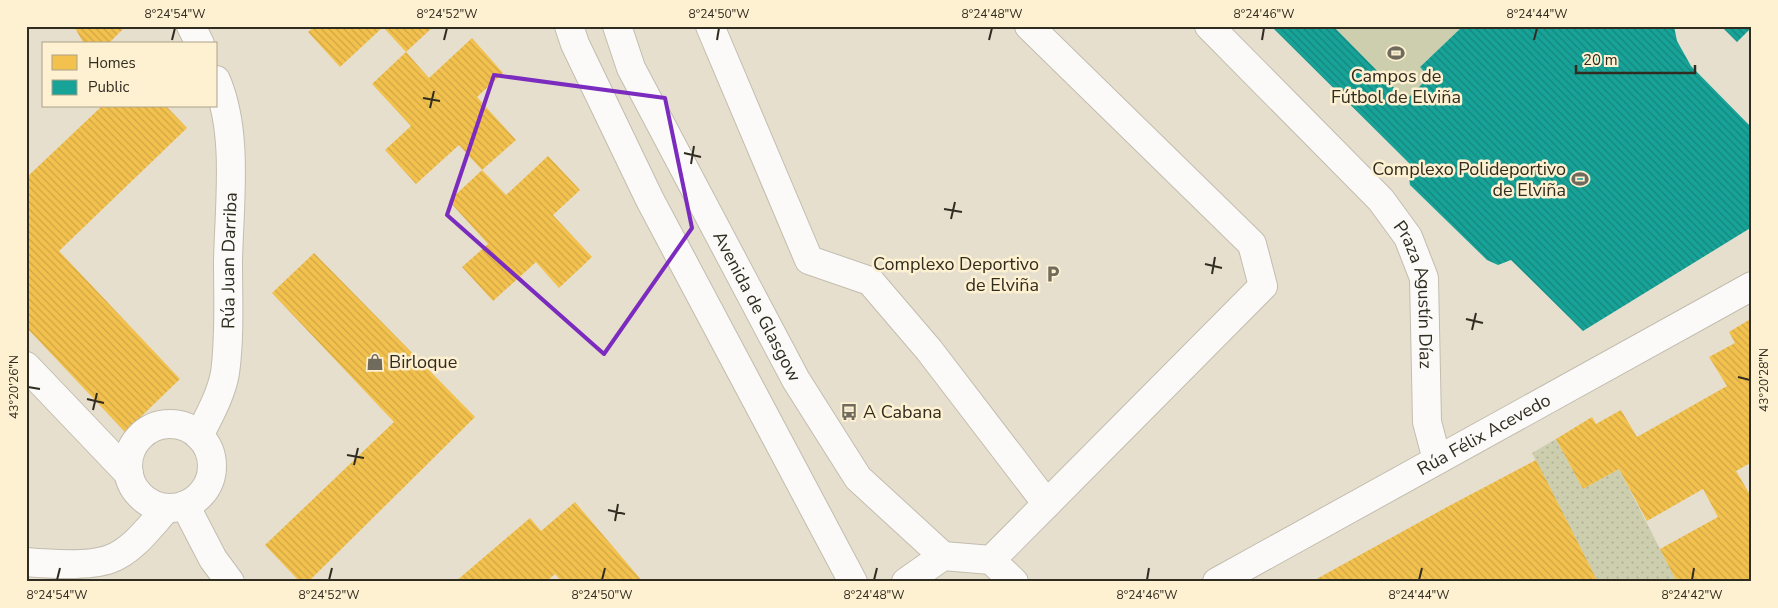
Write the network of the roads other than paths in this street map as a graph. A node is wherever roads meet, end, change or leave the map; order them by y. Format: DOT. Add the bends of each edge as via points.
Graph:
graph roads {
  1 [pos="191,26"];
  2 [pos="569,26"];
  3 [pos="617,26"];
  4 [pos="710,26"];
  5 [pos="1028,26"];
  6 [pos="1209,26"];
  7 [pos="199,42"];
  8 [pos="218,87"];
  9 [pos="1752,286"];
  10 [pos="26,366"];
  11 [pos="199,436"];
  12 [pos="1437,460"];
  13 [pos="129,474"];
  14 [pos="1047,504"];
  15 [pos="176,506"];
  16 [pos="942,556"];
  17 [pos="991,560"];
  18 [pos="26,562"];
  19 [pos="230,582"];
  20 [pos="853,582"];
  21 [pos="906,582"];
  22 [pos="1014,582"];
  23 [pos="1217,582"];
  1 -- 7 [label="street"];
  2 -- 20 [label="street" via="650,200"];
  3 -- 16 [label="street, Avenida de Glasgow" via="632,68 796,380 858,478"];
  4 -- 14 [label="street" via="809,260 870,281 929,350"];
  5 -- 14 [label="street" via="1252,244 1263,286"];
  6 -- 12 [label="street, Praza Agustín Díaz" via="1382,200 1408,237 1424,278 1427,422"];
  8 -- 11 [label="street, Rúa Juan Darriba" via="228,124 230,169 227,341 224,374 217,400"];
  9 -- 12 [label="street, Rúa Félix Acevedo"];
  10 -- 13 [label="street"];
  11 -- 13 [label="street" via="190,429 170,424 150,429 130,453"];
  11 -- 15 [label="street" via="210,456 212,468 204,491"];
  12 -- 23 [label="street, Rúa Félix Acevedo"];
  13 -- 15 [label="street" via="142,497 154,505"];
  14 -- 17 [label="street"];
  15 -- 18 [label="street" via="127,550 110,559 71,564"];
  15 -- 19 [label="street"];
  16 -- 17 [label="street"];
  16 -- 21 [label="street"];
  17 -- 22 [label="street"];
}
